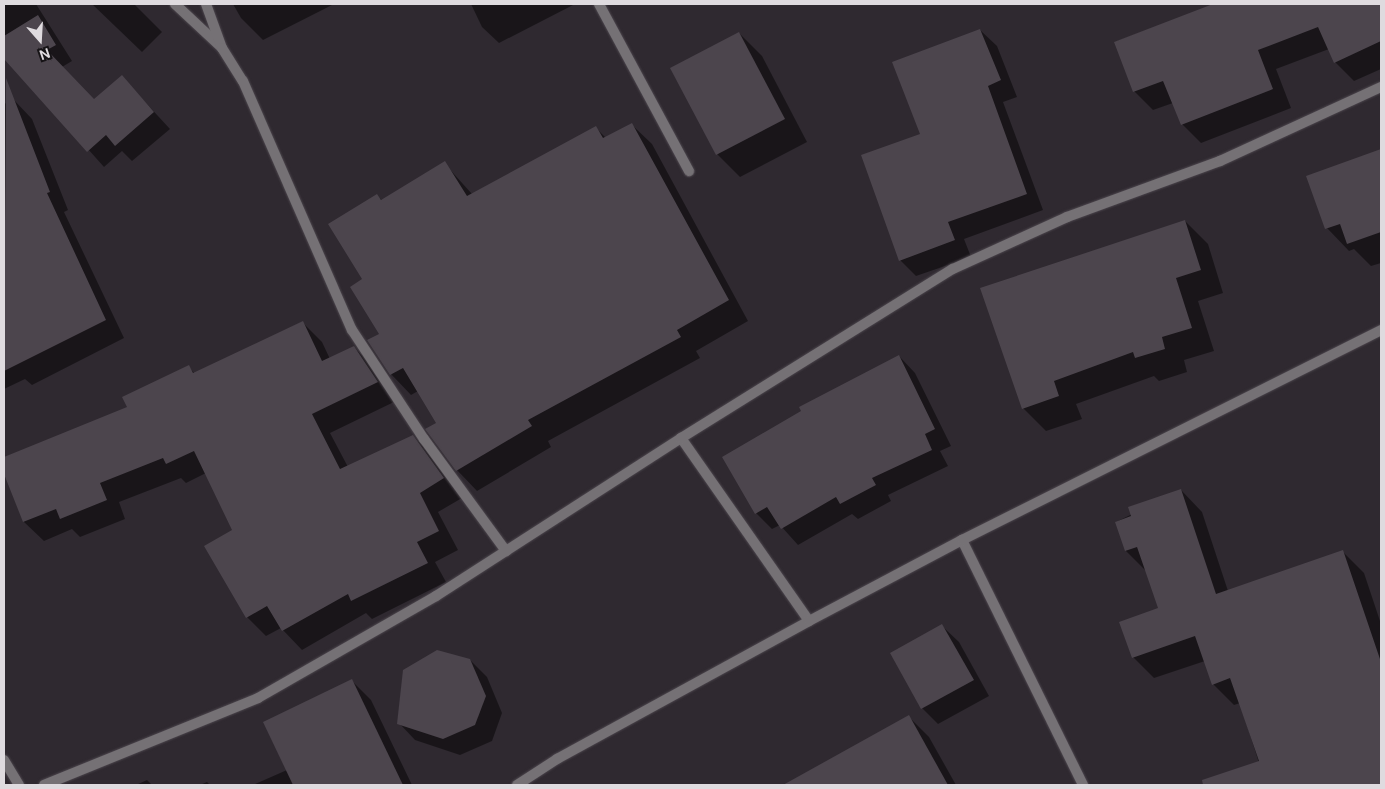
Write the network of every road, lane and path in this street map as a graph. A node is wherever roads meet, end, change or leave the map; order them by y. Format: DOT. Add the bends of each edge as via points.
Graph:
graph roads {
  1 [pos="176,4"];
  2 [pos="206,4"];
  3 [pos="599,4"];
  4 [pos="222,48"];
  5 [pos="1381,87"];
  6 [pos="689,171"];
  7 [pos="1381,330"];
  8 [pos="681,438"];
  9 [pos="962,540"];
  10 [pos="506,551"];
  11 [pos="809,621"];
  12 [pos="4,760"];
  13 [pos="19,785"];
  14 [pos="44,785"];
  15 [pos="517,785"];
  16 [pos="1083,785"];
  1 -- 4 [label="street"];
  2 -- 4 [label="street"];
  3 -- 6 [label="street"];
  4 -- 10 [label="street" via="243,81 352,330 424,439"];
  5 -- 8 [label="street" via="1220,161 1068,217 953,269"];
  7 -- 9 [label="street"];
  8 -- 10 [label="street"];
  8 -- 11 [label="street"];
  9 -- 11 [label="street"];
  9 -- 16 [label="street"];
  10 -- 14 [label="street" via="258,698"];
  11 -- 15 [label="street" via="557,759"];
  12 -- 13 [label="street"];
}
